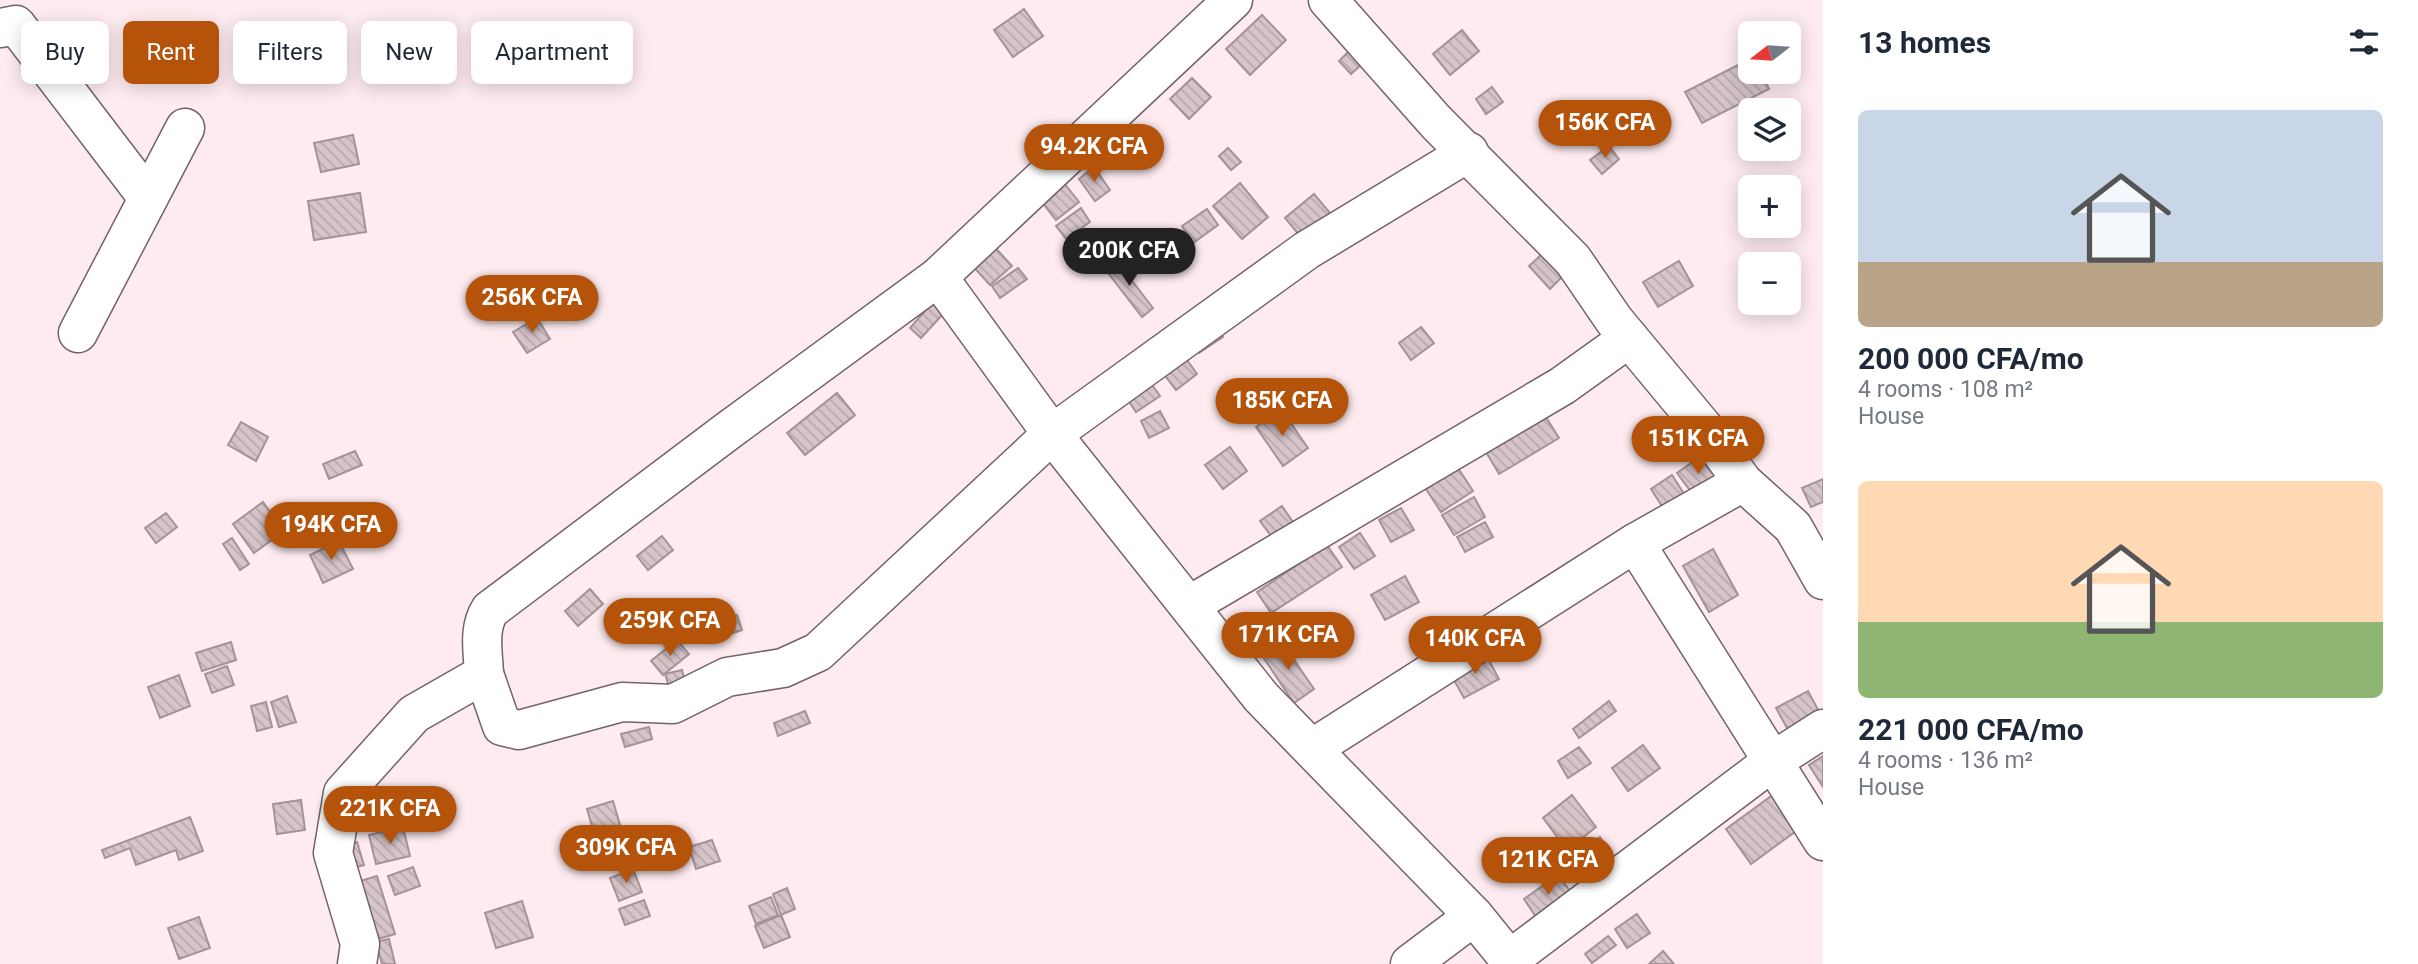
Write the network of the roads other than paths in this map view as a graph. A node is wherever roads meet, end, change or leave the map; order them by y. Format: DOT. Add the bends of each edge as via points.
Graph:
graph roads {
  1 [pos="1233,0"];
  2 [pos="1328,0"];
  3 [pos="0,27"];
  4 [pos="185,128"];
  5 [pos="1469,152"];
  6 [pos="148,198"];
  7 [pos="939,277"];
  8 [pos="78,333"];
  9 [pos="1629,338"];
  10 [pos="1052,434"];
  11 [pos="1743,482"];
  12 [pos="1635,543"];
  13 [pos="1823,580"];
  14 [pos="1190,605"];
  15 [pos="484,674"];
  16 [pos="1823,729"];
  17 [pos="1313,748"];
  18 [pos="1773,761"];
  19 [pos="1823,841"];
  20 [pos="1474,916"];
  21 [pos="1511,962"];
  22 [pos="357,964"];
  23 [pos="1409,964"];
  1 -- 7 [label="street"];
  2 -- 5 [label="street" via="1436,122"];
  3 -- 6 [label="street" via="16,25"];
  4 -- 6 [label="street"];
  5 -- 9 [label="street" via="1573,260"];
  5 -- 10 [label="street" via="1307,250"];
  6 -- 8 [label="street"];
  7 -- 10 [label="street"];
  7 -- 15 [label="street" via="490,610 482,633"];
  9 -- 11 [label="street"];
  9 -- 14 [label="street" via="1562,386"];
  10 -- 14 [label="street"];
  10 -- 15 [label="street" via="818,652 783,668 727,677 673,704 622,702 519,730 502,726"];
  11 -- 12 [label="street"];
  11 -- 13 [label="street" via="1794,527"];
  12 -- 17 [label="street"];
  12 -- 18 [label="street"];
  14 -- 17 [label="street" via="1261,697"];
  15 -- 22 [label="street" via="414,714 343,793 333,853 360,944"];
  16 -- 18 [label="street"];
  17 -- 20 [label="street"];
  18 -- 19 [label="street"];
  18 -- 21 [label="street"];
  20 -- 21 [label="street"];
  20 -- 23 [label="street"];
}
